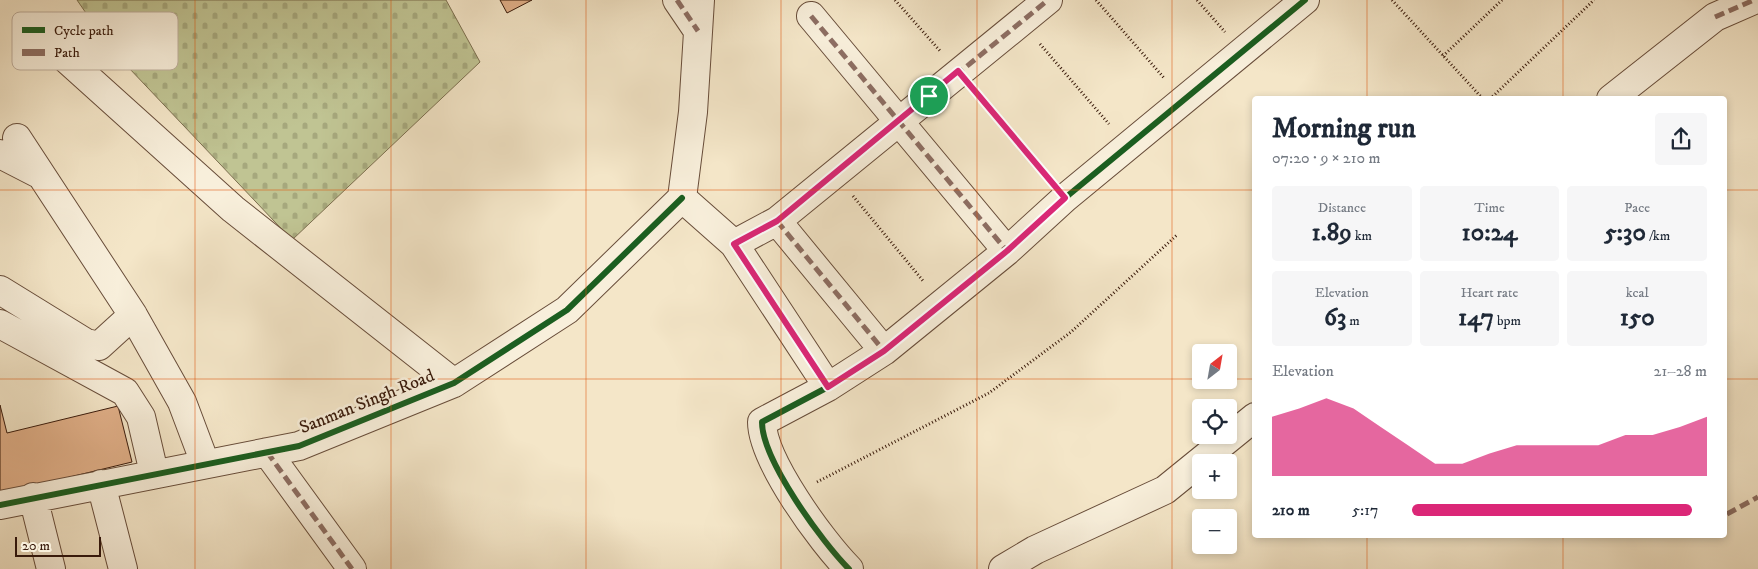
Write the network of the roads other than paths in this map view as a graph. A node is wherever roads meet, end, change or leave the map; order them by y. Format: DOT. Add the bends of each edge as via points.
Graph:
graph roads {
  1 [pos="677,0"];
  2 [pos="700,0"];
  3 [pos="1048,0"];
  4 [pos="1305,0"];
  5 [pos="1754,0"];
  6 [pos="811,16"];
  7 [pos="698,32"];
  8 [pos="79,70"];
  9 [pos="1615,96"];
  10 [pos="899,122"];
  11 [pos="8,146"];
  12 [pos="682,198"];
  13 [pos="777,221"];
  14 [pos="734,244"];
  15 [pos="1007,251"];
  16 [pos="0,290"];
  17 [pos="133,315"];
  18 [pos="0,324"];
  19 [pos="884,351"];
  20 [pos="454,383"];
  21 [pos="828,387"];
  22 [pos="1252,419"];
  23 [pos="267,452"];
  24 [pos="205,463"];
  25 [pos="154,473"];
  26 [pos="101,484"];
  27 [pos="33,497"];
  28 [pos="0,505"];
  29 [pos="51,569"];
  30 [pos="123,569"];
  31 [pos="352,569"];
  32 [pos="849,569"];
  33 [pos="1003,569"];
  1 -- 7 [label="street"];
  2 -- 7 [label="street"];
  3 -- 10 [label="street"];
  4 -- 15 [label="street" via="1065,198"];
  5 -- 9 [label="street" via="1715,16"];
  6 -- 10 [label="street"];
  7 -- 12 [label="street" via="693,112"];
  8 -- 20 [label="street" via="233,209"];
  10 -- 13 [label="street"];
  10 -- 15 [label="street"];
  11 -- 17 [label="street" via="41,175"];
  12 -- 14 [label="street"];
  12 -- 20 [label="street, Sanman Singh Road" via="567,310"];
  13 -- 14 [label="street"];
  13 -- 19 [label="street"];
  14 -- 21 [label="street"];
  15 -- 19 [label="street"];
  16 -- 17 [label="street" via="92,345 99,346"];
  17 -- 24 [label="street" via="182,402"];
  18 -- 25 [label="street" via="124,392 141,417"];
  19 -- 21 [label="street"];
  20 -- 23 [label="street, Sanman Singh Road" via="299,446"];
  21 -- 32 [label="street" via="762,422 762,436 792,494 831,551"];
  22 -- 33 [label="street" via="1165,490 1035,550"];
  23 -- 24 [label="street, Sanman Singh Road"];
  23 -- 31 [label="street"];
  24 -- 25 [label="street, Sanman Singh Road"];
  25 -- 26 [label="street, Sanman Singh Road"];
  26 -- 27 [label="street, Sanman Singh Road"];
  26 -- 30 [label="street"];
  27 -- 28 [label="street, Sanman Singh Road"];
  27 -- 29 [label="street"];
}
